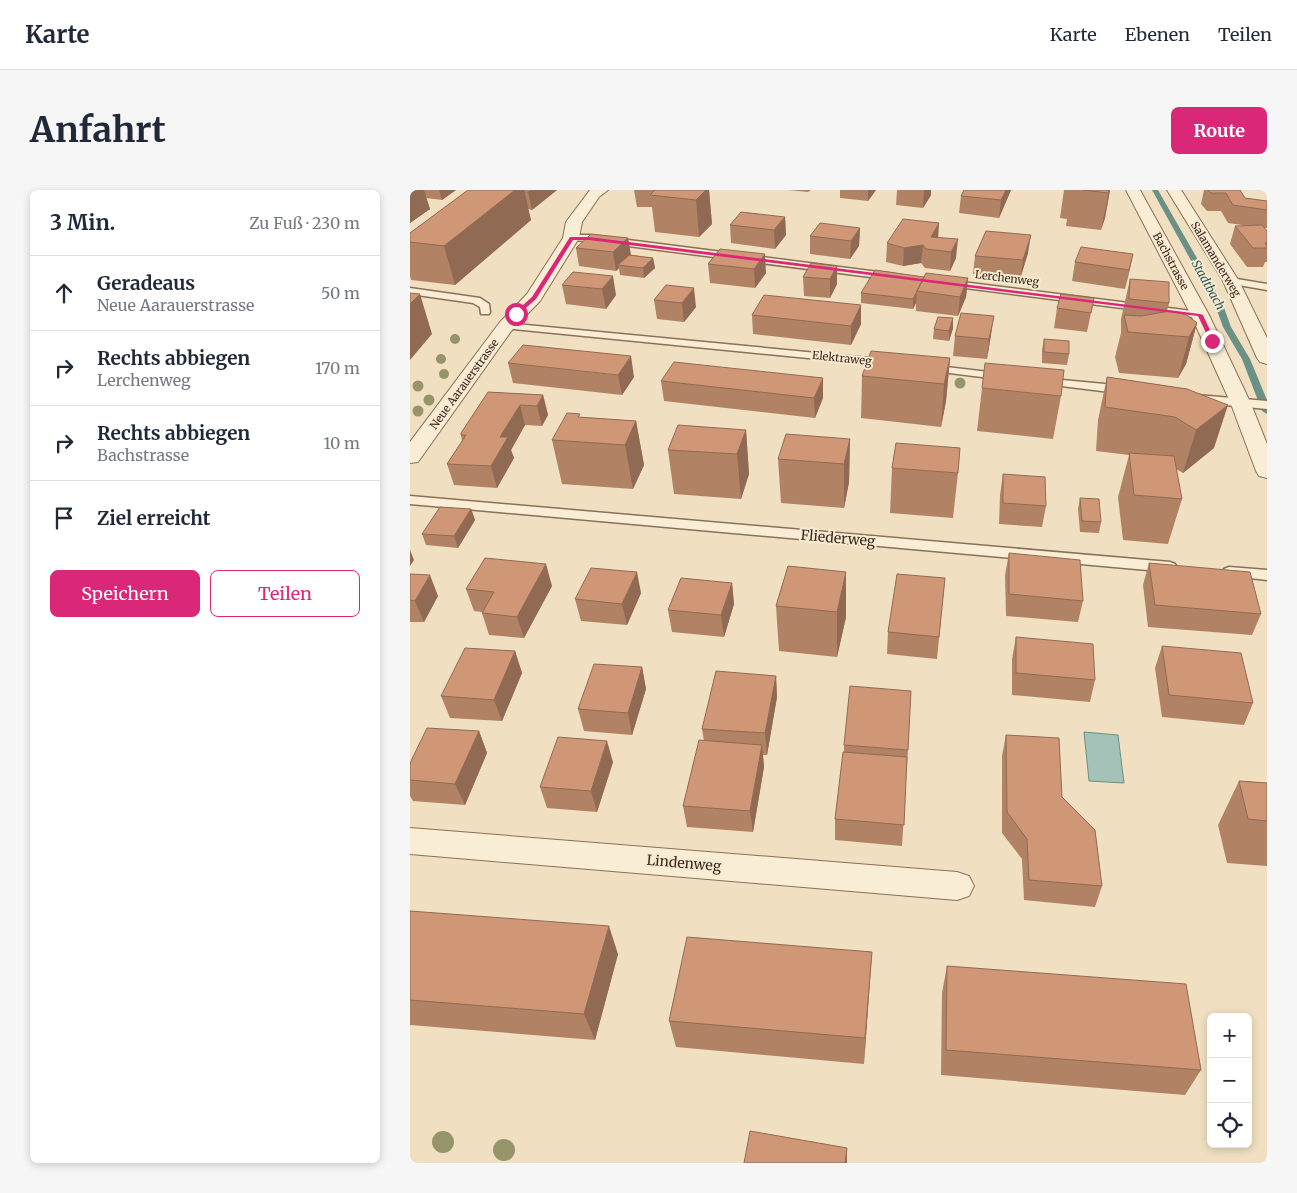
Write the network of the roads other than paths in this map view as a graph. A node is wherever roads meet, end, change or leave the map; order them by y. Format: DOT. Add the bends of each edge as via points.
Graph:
graph roads {
  1 [pos="600,190"];
  2 [pos="1133,190"];
  3 [pos="1174,190"];
  4 [pos="571,238"];
  5 [pos="904,278"];
  6 [pos="1231,281"];
  7 [pos="934,282"];
  8 [pos="1267,287"];
  9 [pos="410,291"];
  10 [pos="485,312"];
  11 [pos="1200,315"];
  12 [pos="506,326"];
  13 [pos="1267,358"];
  14 [pos="899,364"];
  15 [pos="919,366"];
  16 [pos="1014,378"];
  17 [pos="1033,380"];
  18 [pos="1138,392"];
  19 [pos="1185,397"];
  20 [pos="1241,404"];
  21 [pos="1267,405"];
  22 [pos="410,457"];
  23 [pos="1267,471"];
  24 [pos="410,500"];
  25 [pos="1188,568"];
  26 [pos="1218,571"];
  27 [pos="1267,575"];
  28 [pos="410,841"];
  29 [pos="957,886"];
  1 -- 4 [label="street, Neue Aarauerstrasse" via="574,222"];
  2 -- 11 [label="street, Bachstrasse"];
  3 -- 6 [label="street, Salamanderweg"];
  4 -- 5 [label="lane"];
  4 -- 12 [label="street, Neue Aarauerstrasse" via="534,298"];
  6 -- 8 [label="lane"];
  6 -- 13 [label="street, Salamanderweg"];
  7 -- 11 [label="lane, Lerchenweg"];
  9 -- 10 [label="lane" via="476,300 485,306"];
  11 -- 20 [label="street, Bachstrasse"];
  12 -- 14 [label="lane, Elektraweg"];
  12 -- 22 [label="street, Neue Aarauerstrasse"];
  15 -- 16 [label="lane"];
  17 -- 18 [label="lane"];
  19 -- 20 [label="lane"];
  20 -- 21 [label="lane"];
  20 -- 23 [label="street, Bachstrasse"];
  24 -- 25 [label="lane, Fliederweg"];
  26 -- 27 [label="lane"];
  28 -- 29 [label="street, Lindenweg"];
}
